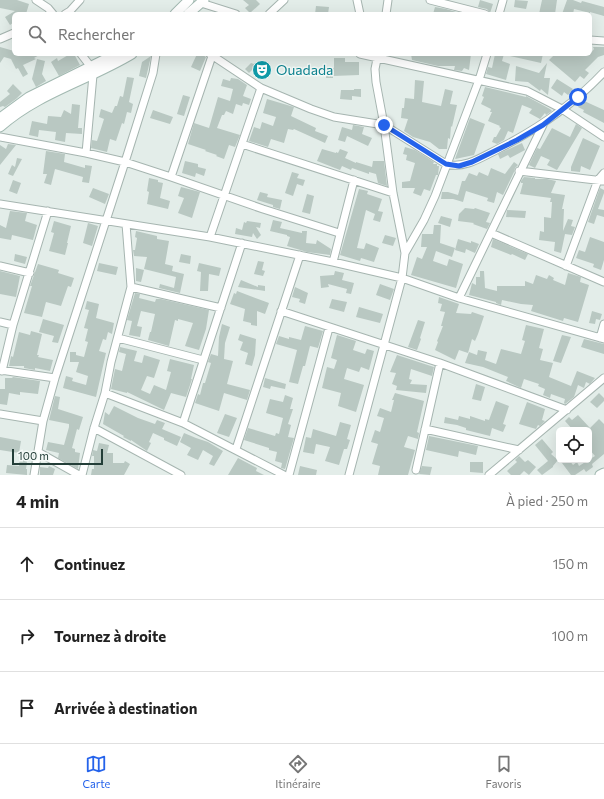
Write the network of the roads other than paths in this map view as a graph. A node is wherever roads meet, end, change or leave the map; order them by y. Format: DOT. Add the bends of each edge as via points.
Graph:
graph roads {
  1 [pos="36,0"];
  2 [pos="80,0"];
  3 [pos="189,0"];
  4 [pos="284,0"];
  5 [pos="357,0"];
  6 [pos="388,0"];
  7 [pos="430,0"];
  8 [pos="503,0"];
  9 [pos="203,2"];
  10 [pos="51,12"];
  11 [pos="68,12"];
  12 [pos="177,12"];
  13 [pos="190,12"];
  14 [pos="230,12"];
  15 [pos="271,12"];
  16 [pos="360,12"];
  17 [pos="386,12"];
  18 [pos="477,12"];
  19 [pos="500,12"];
  20 [pos="12,34"];
  21 [pos="0,39"];
  22 [pos="592,40"];
  23 [pos="604,41"];
  24 [pos="82,56"];
  25 [pos="113,56"];
  26 [pos="129,56"];
  27 [pos="156,56"];
  28 [pos="211,56"];
  29 [pos="213,56"];
  30 [pos="377,56"];
  31 [pos="486,56"];
  32 [pos="92,71"];
  33 [pos="604,72"];
  34 [pos="479,80"];
  35 [pos="261,88"];
  36 [pos="562,110"];
  37 [pos="0,118"];
  38 [pos="384,125"];
  39 [pos="543,125"];
  40 [pos="0,127"];
  41 [pos="0,137"];
  42 [pos="604,137"];
  43 [pos="242,144"];
  44 [pos="86,153"];
  45 [pos="125,162"];
  46 [pos="446,164"];
  47 [pos="519,171"];
  48 [pos="604,173"];
  49 [pos="171,177"];
  50 [pos="354,180"];
  51 [pos="601,181"];
  52 [pos="393,193"];
  53 [pos="224,195"];
  54 [pos="0,204"];
  55 [pos="48,211"];
  56 [pos="106,220"];
  57 [pos="126,224"];
  58 [pos="339,233"];
  59 [pos="491,233"];
  60 [pos="210,237"];
  61 [pos="242,243"];
  62 [pos="405,253"];
  63 [pos="300,255"];
  64 [pos="333,262"];
  65 [pos="0,266"];
  66 [pos="566,266"];
  67 [pos="30,273"];
  68 [pos="402,278"];
  69 [pos="604,282"];
  70 [pos="131,287"];
  71 [pos="459,298"];
  72 [pos="221,308"];
  73 [pos="281,311"];
  74 [pos="0,322"];
  75 [pos="604,324"];
  76 [pos="13,326"];
  77 [pos="330,328"];
  78 [pos="118,338"];
  79 [pos="602,339"];
  80 [pos="385,344"];
  81 [pos="204,360"];
  82 [pos="440,363"];
  83 [pos="1,370"];
  84 [pos="55,378"];
  85 [pos="604,378"];
  86 [pos="105,393"];
  87 [pos="567,410"];
  88 [pos="0,414"];
  89 [pos="43,421"];
  90 [pos="183,423"];
  91 [pos="94,428"];
  92 [pos="425,429"];
  93 [pos="236,450"];
  94 [pos="519,450"];
  95 [pos="38,452"];
  96 [pos="416,470"];
  97 [pos="604,473"];
  98 [pos="34,475"];
  99 [pos="81,475"];
  100 [pos="181,475"];
  101 [pos="284,475"];
  102 [pos="289,475"];
  103 [pos="349,475"];
  104 [pos="489,475"];
  105 [pos="600,475"];
  1 -- 10 [label="street"];
  2 -- 11 [label="street"];
  3 -- 12 [label="street"];
  4 -- 15 [label="street"];
  5 -- 16 [label="street"];
  6 -- 17 [label="street"];
  7 -- 18 [label="street"];
  8 -- 19 [label="street"];
  9 -- 13 [label="street"];
  9 -- 14 [label="street"];
  20 -- 21 [label="street"];
  22 -- 23 [label="street"];
  24 -- 32 [label="street"];
  25 -- 32 [label="street"];
  26 -- 32 [label="street" via="112,66"];
  27 -- 45 [label="street"];
  28 -- 49 [label="street"];
  29 -- 35 [label="street"];
  30 -- 34 [label="street"];
  30 -- 38 [label="street" via="376,82"];
  31 -- 34 [label="street"];
  32 -- 37 [label="street" via="29,96"];
  32 -- 40 [label="street" via="27,107"];
  32 -- 44 [label="street"];
  33 -- 36 [label="street"];
  34 -- 36 [label="street" via="528,91"];
  34 -- 46 [label="street"];
  35 -- 38 [label="street" via="334,117"];
  35 -- 43 [label="street"];
  36 -- 39 [label="street"];
  36 -- 42 [label="street"];
  38 -- 46 [label="street"];
  38 -- 52 [label="street"];
  39 -- 46 [label="street" via="472,162 459,166"];
  39 -- 47 [label="street"];
  41 -- 44 [label="street"];
  43 -- 50 [label="street"];
  43 -- 53 [label="street"];
  44 -- 45 [label="street"];
  45 -- 49 [label="street"];
  45 -- 56 [label="street"];
  46 -- 62 [label="street" via="424,220"];
  47 -- 51 [label="street"];
  47 -- 59 [label="street"];
  48 -- 51 [label="street"];
  49 -- 53 [label="street"];
  50 -- 52 [label="street"];
  50 -- 58 [label="street"];
  51 -- 66 [label="street"];
  52 -- 62 [label="street"];
  53 -- 58 [label="street"];
  53 -- 60 [label="street"];
  54 -- 55 [label="street"];
  55 -- 56 [label="street"];
  55 -- 67 [label="street"];
  56 -- 57 [label="street"];
  56 -- 84 [label="street"];
  57 -- 60 [label="street"];
  57 -- 70 [label="street"];
  58 -- 64 [label="street"];
  59 -- 66 [label="street"];
  59 -- 71 [label="street"];
  60 -- 61 [label="street"];
  61 -- 63 [label="street"];
  61 -- 72 [label="street"];
  62 -- 68 [label="street"];
  63 -- 64 [label="street"];
  63 -- 73 [label="street"];
  64 -- 68 [label="street"];
  65 -- 67 [label="street"];
  66 -- 69 [label="street"];
  67 -- 76 [label="street"];
  68 -- 71 [label="street"];
  68 -- 80 [label="street"];
  70 -- 72 [label="street"];
  70 -- 78 [label="street"];
  71 -- 79 [label="street"];
  72 -- 81 [label="street"];
  73 -- 77 [label="street"];
  73 -- 93 [label="street"];
  74 -- 76 [label="street"];
  75 -- 79 [label="street"];
  76 -- 83 [label="street"];
  77 -- 80 [label="street"];
  77 -- 102 [label="street"];
  78 -- 81 [label="street"];
  78 -- 86 [label="street"];
  80 -- 82 [label="street"];
  80 -- 103 [label="street"];
  81 -- 90 [label="street"];
  82 -- 87 [label="street"];
  82 -- 92 [label="street"];
  83 -- 84 [label="street"];
  84 -- 89 [label="street"];
  85 -- 87 [label="street"];
  86 -- 90 [label="street"];
  86 -- 91 [label="street"];
  87 -- 94 [label="street"];
  88 -- 89 [label="street"];
  89 -- 95 [label="street"];
  90 -- 93 [label="street"];
  91 -- 99 [label="street"];
  91 -- 100 [label="street"];
  92 -- 94 [label="street"];
  92 -- 96 [label="street"];
  93 -- 101 [label="street"];
  94 -- 104 [label="street"];
  95 -- 98 [label="street"];
  95 -- 99 [label="street"];
  97 -- 105 [label="street"];
}
